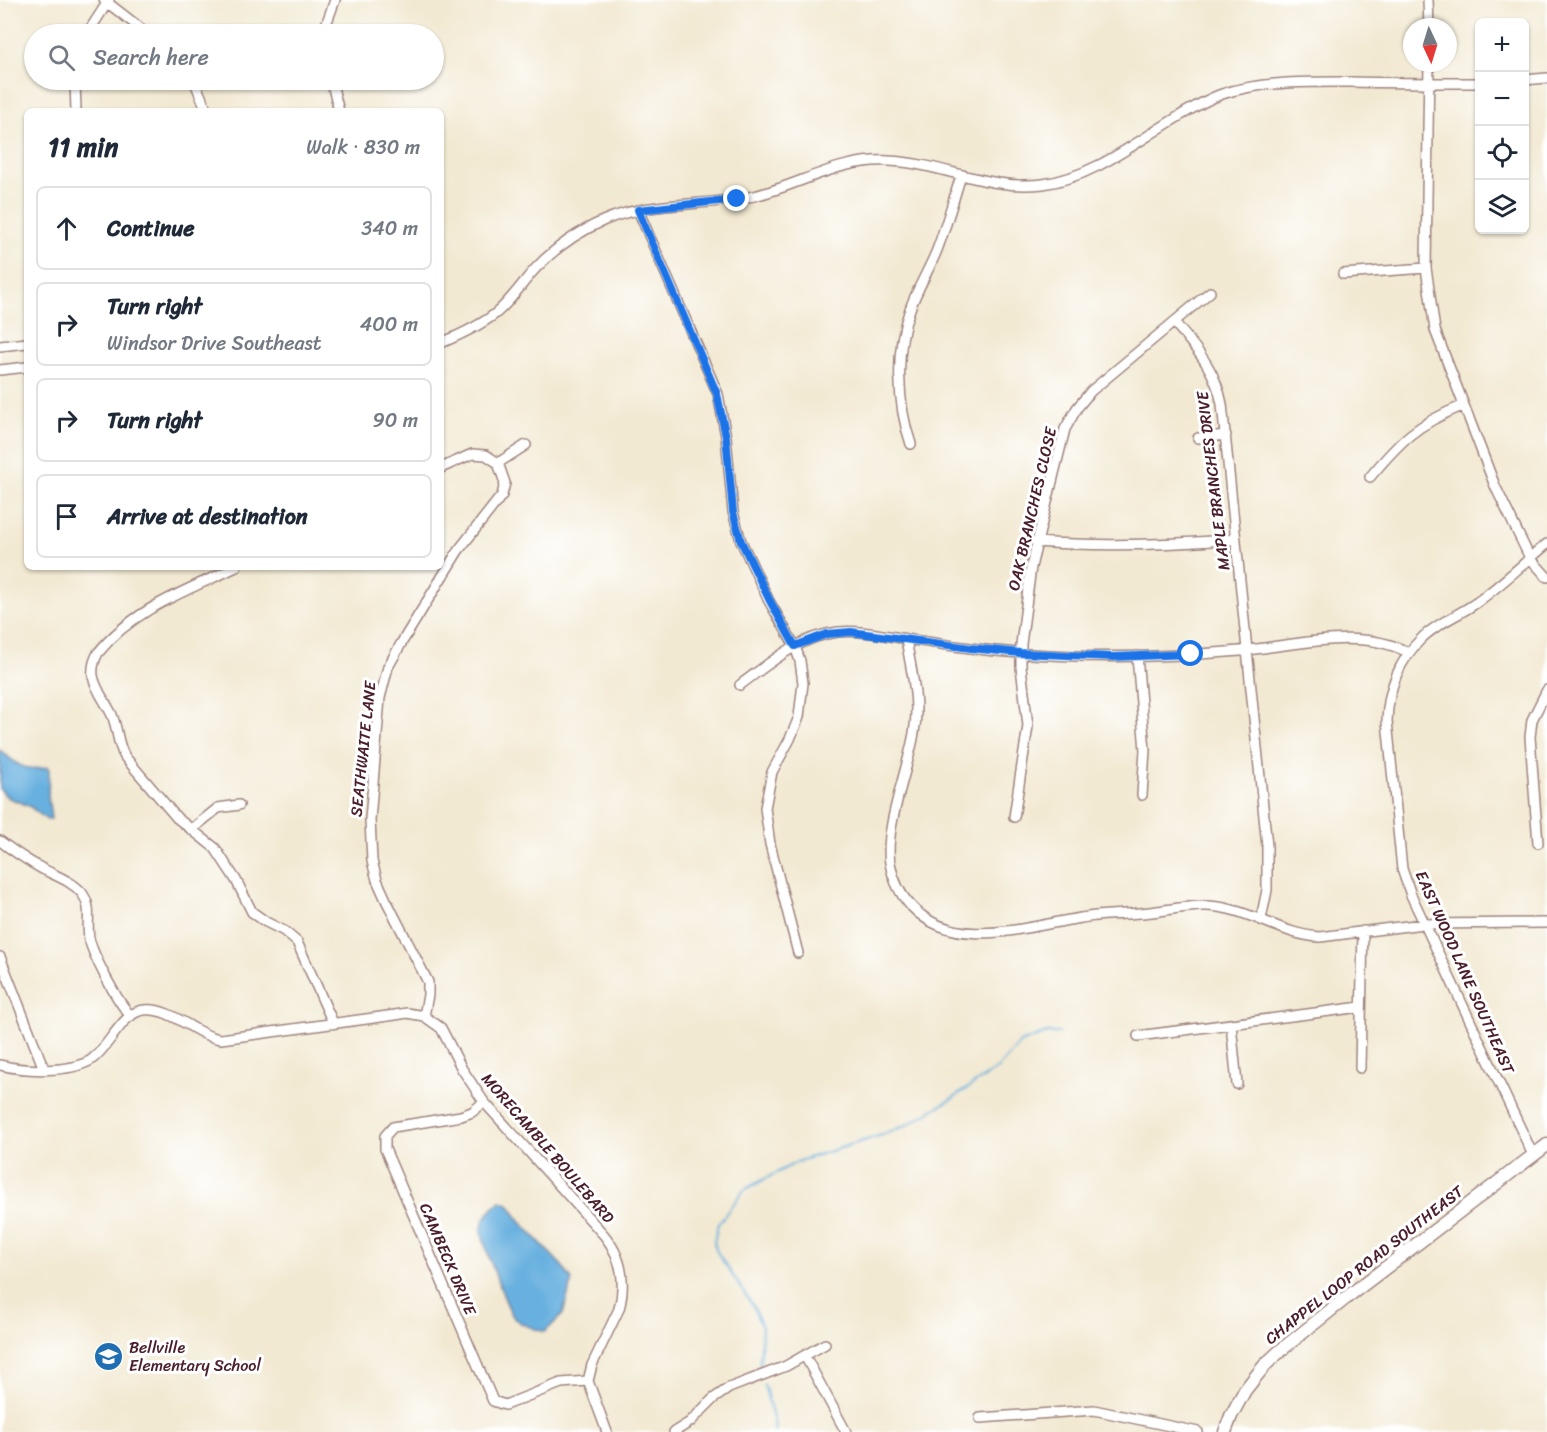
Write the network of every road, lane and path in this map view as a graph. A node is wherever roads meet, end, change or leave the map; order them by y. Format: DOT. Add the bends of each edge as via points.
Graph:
graph roads {
  1 [pos="335,0"];
  2 [pos="1428,0"];
  3 [pos="107,1"];
  4 [pos="1429,18"];
  5 [pos="93,24"];
  6 [pos="136,24"];
  7 [pos="327,24"];
  8 [pos="1429,72"];
  9 [pos="1547,78"];
  10 [pos="1529,80"];
  11 [pos="1429,83"];
  12 [pos="1475,83"];
  13 [pos="75,90"];
  14 [pos="198,90"];
  15 [pos="334,90"];
  16 [pos="76,108"];
  17 [pos="206,108"];
  18 [pos="338,108"];
  19 [pos="961,176"];
  20 [pos="638,210"];
  21 [pos="1426,268"];
  22 [pos="1343,274"];
  23 [pos="1210,292"];
  24 [pos="1174,322"];
  25 [pos="444,342"];
  26 [pos="24,343"];
  27 [pos="0,346"];
  28 [pos="24,367"];
  29 [pos="0,370"];
  30 [pos="1462,406"];
  31 [pos="1226,435"];
  32 [pos="1198,438"];
  33 [pos="911,444"];
  34 [pos="526,445"];
  35 [pos="498,463"];
  36 [pos="444,467"];
  37 [pos="1370,477"];
  38 [pos="1236,539"];
  39 [pos="1036,542"];
  40 [pos="1547,544"];
  41 [pos="1530,558"];
  42 [pos="230,570"];
  43 [pos="1547,577"];
  44 [pos="906,639"];
  45 [pos="795,646"];
  46 [pos="1247,650"];
  47 [pos="1020,653"];
  48 [pos="1409,653"];
  49 [pos="1137,656"];
  50 [pos="740,685"];
  51 [pos="1547,690"];
  52 [pos="1142,795"];
  53 [pos="238,805"];
  54 [pos="1014,817"];
  55 [pos="192,829"];
  56 [pos="0,841"];
  57 [pos="1538,843"];
  58 [pos="1261,919"];
  59 [pos="1547,923"];
  60 [pos="1423,924"];
  61 [pos="1363,932"];
  62 [pos="798,952"];
  63 [pos="0,957"];
  64 [pos="1361,1007"];
  65 [pos="131,1016"];
  66 [pos="424,1016"];
  67 [pos="333,1023"];
  68 [pos="1231,1024"];
  69 [pos="1138,1036"];
  70 [pos="0,1065"];
  71 [pos="1360,1068"];
  72 [pos="44,1069"];
  73 [pos="1238,1084"];
  74 [pos="484,1102"];
  75 [pos="1547,1145"];
  76 [pos="1533,1155"];
  77 [pos="825,1344"];
  78 [pos="805,1356"];
  79 [pos="588,1381"];
  80 [pos="980,1419"];
  81 [pos="607,1432"];
  82 [pos="675,1432"];
  83 [pos="846,1432"];
  84 [pos="1198,1432"];
  85 [pos="1225,1432"];
  1 -- 7 [label="street"];
  2 -- 4 [label="street"];
  3 -- 5 [label="street"];
  3 -- 6 [label="street"];
  8 -- 11 [label="street"];
  9 -- 10 [label="street"];
  11 -- 12 [label="street"];
  11 -- 19 [label="street" via="1289,83 1234,91 1208,99 1104,163 1070,178 1014,185"];
  11 -- 21 [label="street"];
  13 -- 16 [label="street"];
  14 -- 17 [label="street"];
  15 -- 18 [label="street"];
  19 -- 20 [label="street" via="903,162 861,162 754,196"];
  19 -- 33 [label="street" via="937,249 909,310 901,351 903,420"];
  20 -- 25 [label="street" via="606,220 573,238 537,267 495,314"];
  20 -- 45 [label="street" via="717,394 726,437 732,506 741,541"];
  21 -- 22 [label="street"];
  21 -- 30 [label="street" via="1435,330"];
  23 -- 24 [label="street, OAK BRANCHES CLOSE"];
  24 -- 31 [label="street, MAPLE BRANCHES DRIVE" via="1216,380"];
  24 -- 39 [label="street, OAK BRANCHES CLOSE" via="1091,391 1073,413"];
  26 -- 27 [label="street"];
  28 -- 29 [label="street"];
  30 -- 37 [label="street" via="1416,429"];
  30 -- 41 [label="street"];
  31 -- 32 [label="street"];
  31 -- 38 [label="street, MAPLE BRANCHES DRIVE"];
  34 -- 35 [label="street"];
  35 -- 36 [label="street" via="478,454"];
  35 -- 66 [label="street, SEATHWAITE LANE" via="505,483 502,495 458,551 402,642 388,667 380,698 370,820 372,861 386,900 428,982"];
  38 -- 39 [label="street" via="1135,546"];
  38 -- 46 [label="street, MAPLE BRANCHES DRIVE"];
  39 -- 47 [label="street, OAK BRANCHES CLOSE"];
  40 -- 41 [label="street, EAST WOOD LANE SOUTHEAST"];
  41 -- 43 [label="street"];
  41 -- 48 [label="street, EAST WOOD LANE SOUTHEAST" via="1476,603 1422,637"];
  42 -- 55 [label="street" via="142,613 104,646 93,668 95,683 112,716 122,751 177,818"];
  44 -- 45 [label="street" via="838,632"];
  44 -- 47 [label="street"];
  44 -- 58 [label="street" via="916,713 889,851 897,886 918,913 938,926 973,933 1190,906 1232,908"];
  45 -- 50 [label="street"];
  45 -- 62 [label="street" via="803,683 801,706 795,728 772,772 765,808"];
  46 -- 48 [label="street" via="1360,639 1390,644"];
  46 -- 49 [label="street"];
  46 -- 58 [label="street, MAPLE BRANCHES DRIVE" via="1268,862"];
  47 -- 49 [label="street"];
  47 -- 54 [label="street, OAK BRANCHES CLOSE" via="1028,726"];
  48 -- 60 [label="street, EAST WOOD LANE SOUTHEAST" via="1392,683 1387,721 1402,869"];
  49 -- 52 [label="street" via="1145,750"];
  51 -- 57 [label="street" via="1532,720 1530,737"];
  53 -- 55 [label="street" via="218,808"];
  55 -- 67 [label="street" via="222,858 252,912 297,942"];
  56 -- 65 [label="street" via="81,893 89,911 91,943 117,999"];
  58 -- 61 [label="street" via="1310,936"];
  59 -- 60 [label="street"];
  60 -- 61 [label="street"];
  60 -- 76 [label="street, EAST WOOD LANE SOUTHEAST"];
  61 -- 64 [label="street"];
  63 -- 72 [label="street"];
  64 -- 68 [label="street"];
  64 -- 71 [label="street"];
  65 -- 67 [label="street" via="143,1010 158,1012 221,1039"];
  65 -- 72 [label="street" via="91,1060"];
  66 -- 67 [label="street" via="401,1014"];
  66 -- 74 [label="street, MORECAMBLE BOULEBARD" via="445,1033"];
  68 -- 69 [label="street"];
  68 -- 73 [label="street"];
  70 -- 72 [label="street"];
  74 -- 79 [label="street, MORECAMBLE BOULEBARD" via="604,1235 620,1261 623,1281 619,1309"];
  74 -- 79 [label="street, CAMBECK DRIVE" via="461,1116 393,1127 385,1136 385,1149 493,1401 506,1405 561,1383"];
  75 -- 76 [label="street, CHAPPEL LOOP ROAD SOUTHEAST"];
  76 -- 85 [label="street, CHAPPEL LOOP ROAD SOUTHEAST" via="1273,1358 1245,1390"];
  77 -- 78 [label="street"];
  78 -- 82 [label="street" via="729,1388"];
  78 -- 83 [label="street"];
  79 -- 81 [label="street"];
  80 -- 84 [label="street" via="1094,1410"];
}
